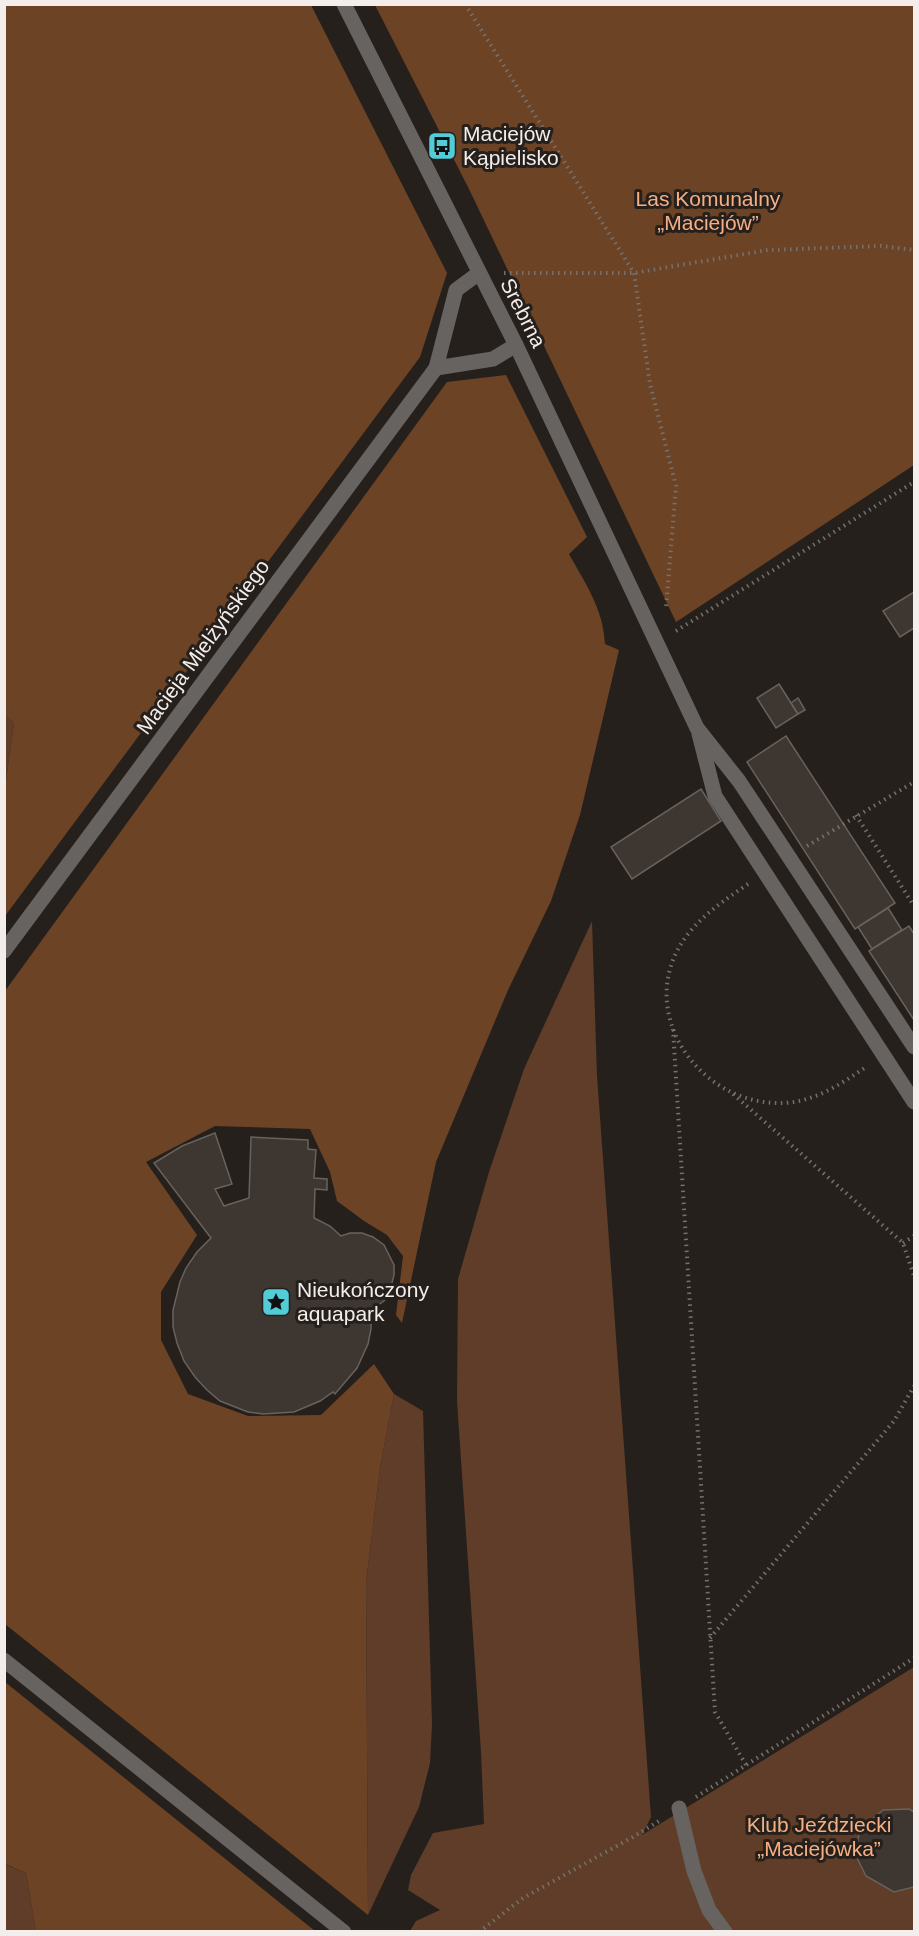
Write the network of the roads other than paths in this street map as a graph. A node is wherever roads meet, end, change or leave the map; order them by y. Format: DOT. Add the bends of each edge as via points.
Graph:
graph roads {
  1 [pos="344,4"];
  2 [pos="479,273"];
  3 [pos="516,345"];
  4 [pos="436,368"];
  5 [pos="697,728"];
  6 [pos="4,951"];
  7 [pos="915,1047"];
  8 [pos="915,1102"];
  9 [pos="4,1660"];
  10 [pos="679,1808"];
  11 [pos="344,1932"];
  12 [pos="724,1932"];
  1 -- 2 [label="street, Srebrna"];
  2 -- 3 [label="street, Srebrna"];
  2 -- 4 [label="street, Macieja Mielżyńskiego" via="456,290"];
  3 -- 4 [label="street" via="494,359"];
  3 -- 5 [label="street, Srebrna" via="660,641"];
  4 -- 6 [label="street, Macieja Mielżyńskiego"];
  5 -- 7 [label="street" via="739,781"];
  5 -- 8 [label="street" via="715,796"];
  9 -- 11 [label="street"];
  10 -- 12 [label="street" via="694,1870 710,1910"];
}
